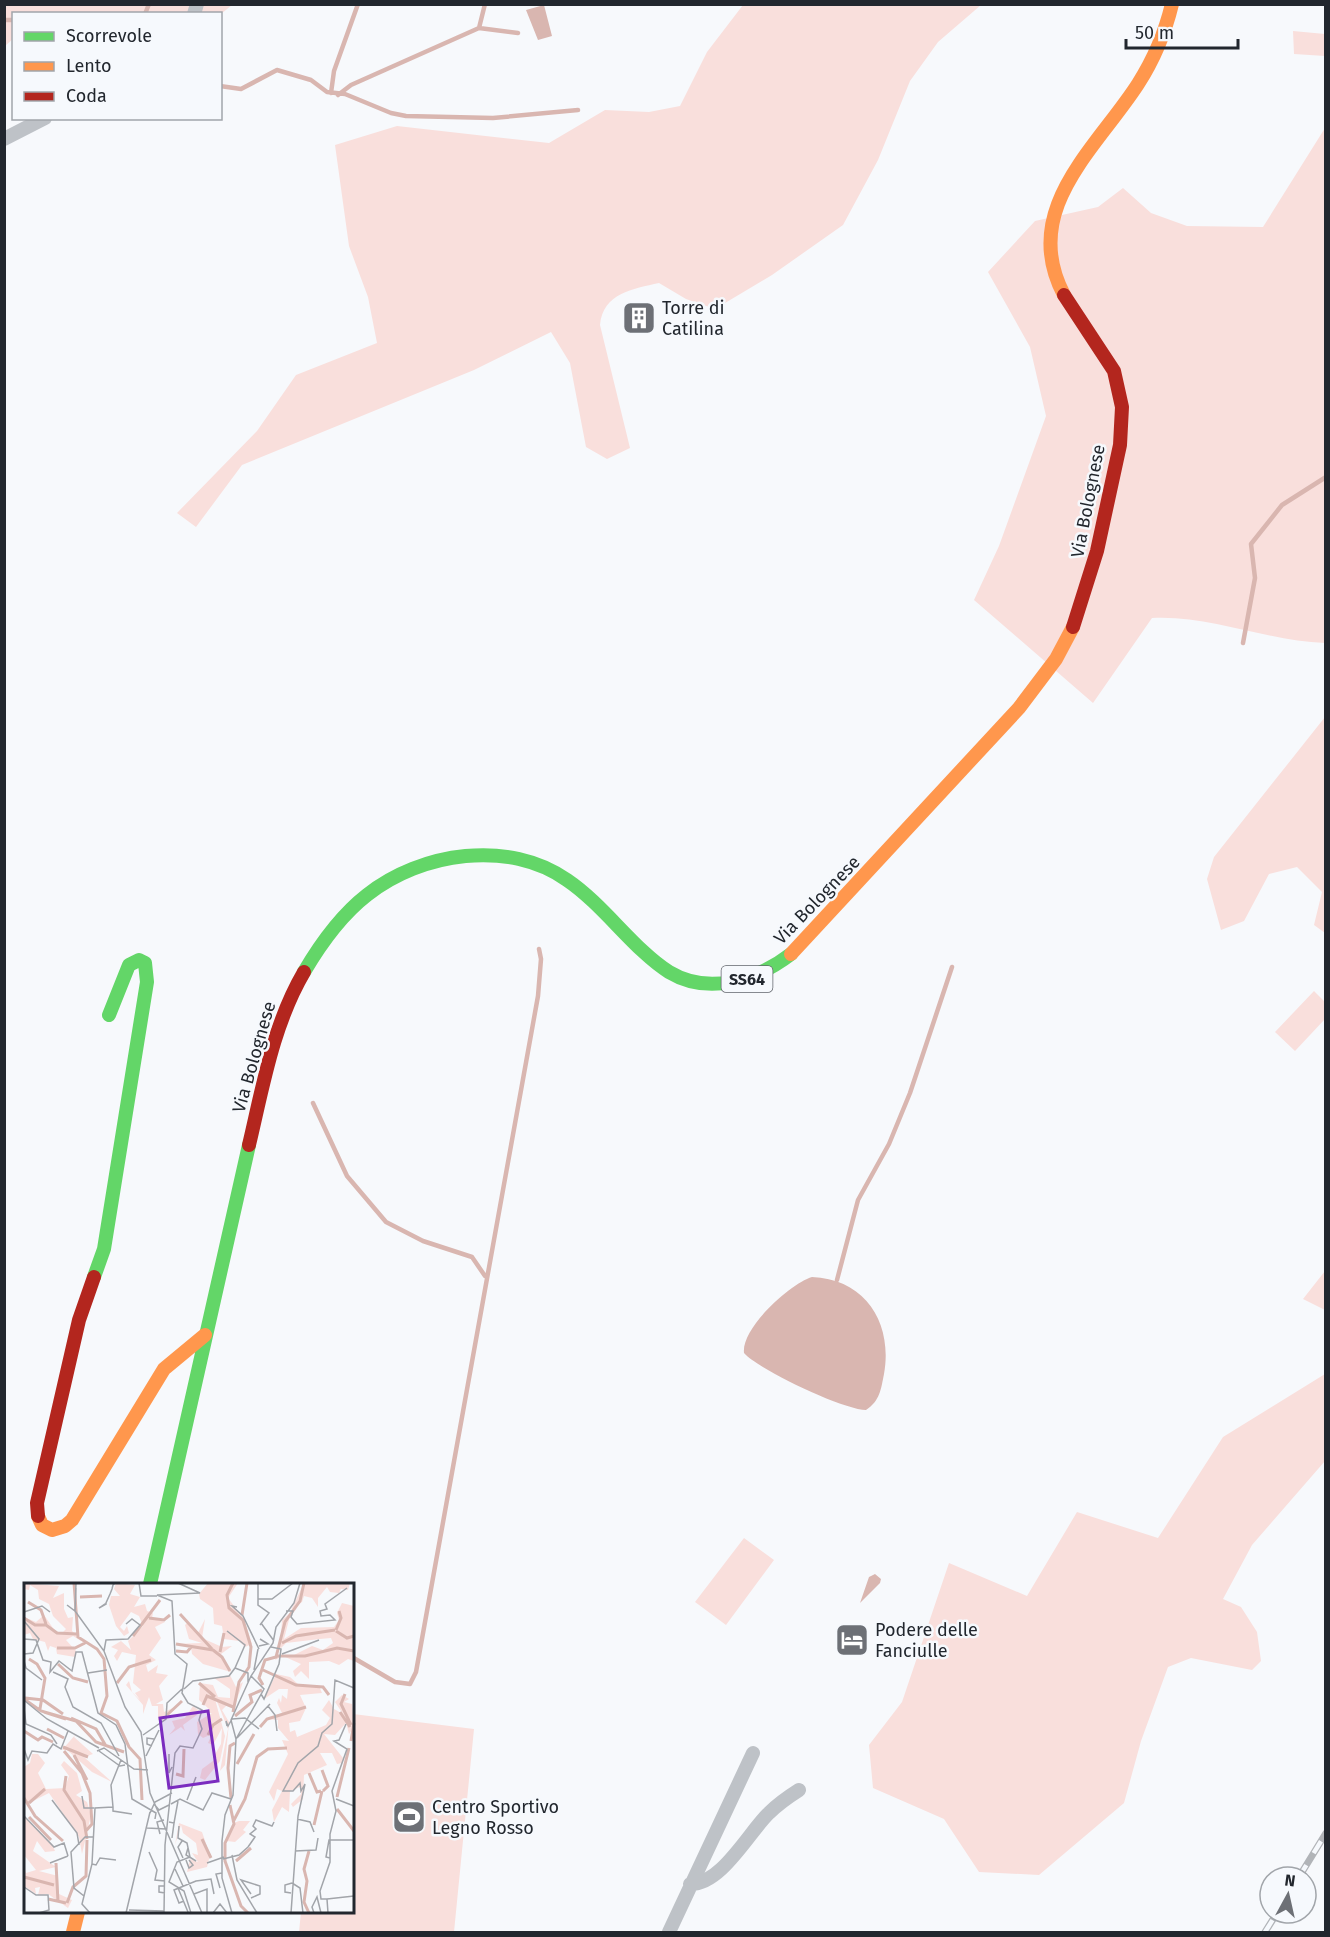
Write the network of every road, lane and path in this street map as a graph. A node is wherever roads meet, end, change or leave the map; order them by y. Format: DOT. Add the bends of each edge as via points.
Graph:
graph roads {
  1 [pos="1172,4"];
  2 [pos="41,120"];
  3 [pos="4,139"];
  4 [pos="109,1015"];
  5 [pos="206,1335"];
  6 [pos="150,1583"];
  7 [pos="753,1753"];
  8 [pos="799,1790"];
  9 [pos="690,1884"];
  10 [pos="78,1913"];
  11 [pos="73,1932"];
  12 [pos="669,1932"];
  1 -- 5 [label="main road, Via Bolognese / SS64" via="1162,42 1150,65 1058,199 1052,221 1055,278 1063,298 1108,359 1121,395 1122,410 1113,474 1087,592 1067,640 1041,681 800,947 750,979 708,985 669,972 572,884 546,867 513,857 466,856 424,863 369,893 331,928 316,948 277,1028"];
  2 -- 3 [label="street"];
  4 -- 5 [label="main road" via="129,965 139,960 145,963 147,982 104,1249 79,1320 37,1503 39,1525 56,1530 72,1520 164,1370"];
  5 -- 6 [label="main road, Via Bolognese / SS64"];
  7 -- 9 [label="street"];
  8 -- 9 [label="street" via="767,1814 720,1869 705,1881"];
  9 -- 12 [label="street"];
  10 -- 11 [label="main road"];
}
